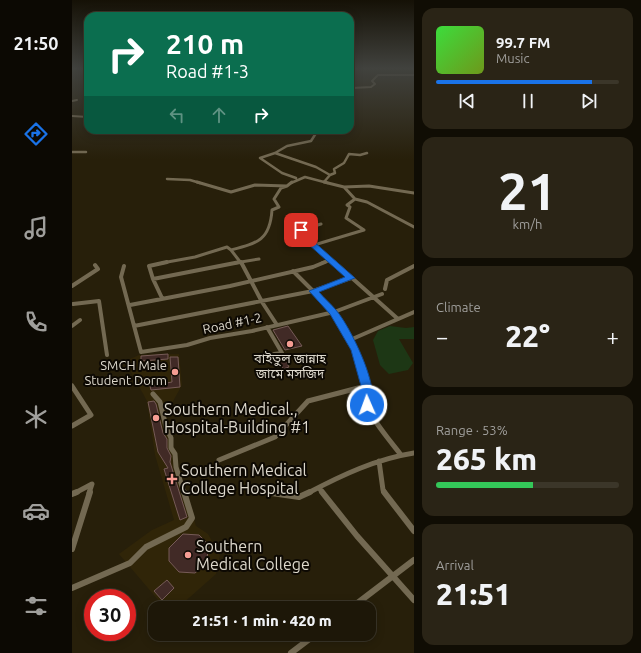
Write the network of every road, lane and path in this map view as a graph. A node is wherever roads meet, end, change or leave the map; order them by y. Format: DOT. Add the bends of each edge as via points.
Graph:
graph roads {
  1 [pos="77,100"];
  2 [pos="72,101"];
  3 [pos="72,116"];
  4 [pos="84,117"];
  5 [pos="315,134"];
  6 [pos="72,152"];
  7 [pos="86,152"];
  8 [pos="275,153"];
  9 [pos="366,153"];
  10 [pos="330,175"];
  11 [pos="296,178"];
  12 [pos="167,179"];
  13 [pos="324,182"];
  14 [pos="287,186"];
  15 [pos="344,187"];
  16 [pos="414,193"];
  17 [pos="355,199"];
  18 [pos="321,224"];
  19 [pos="414,227"];
  20 [pos="314,245"];
  21 [pos="231,250"];
  22 [pos="259,259"];
  23 [pos="331,260"];
  24 [pos="240,264"];
  25 [pos="95,265"];
  26 [pos="124,266"];
  27 [pos="414,268"];
  28 [pos="293,271"];
  29 [pos="351,278"];
  30 [pos="153,279"];
  31 [pos="251,281"];
  32 [pos="72,286"];
  33 [pos="385,289"];
  34 [pos="313,291"];
  35 [pos="382,294"];
  36 [pos="162,298"];
  37 [pos="372,298"];
  38 [pos="262,302"];
  39 [pos="72,305"];
  40 [pos="130,305"];
  41 [pos="334,312"];
  42 [pos="414,312"];
  43 [pos="398,319"];
  44 [pos="80,320"];
  45 [pos="277,325"];
  46 [pos="72,326"];
  47 [pos="134,326"];
  48 [pos="267,327"];
  49 [pos="350,340"];
  50 [pos="274,354"];
  51 [pos="107,356"];
  52 [pos="72,386"];
  53 [pos="366,386"];
  54 [pos="154,394"];
  55 [pos="72,426"];
  56 [pos="414,453"];
  57 [pos="400,455"];
  58 [pos="219,460"];
  59 [pos="379,461"];
  60 [pos="319,488"];
  61 [pos="249,489"];
  62 [pos="72,494"];
  63 [pos="414,531"];
  64 [pos="72,549"];
  65 [pos="414,560"];
  66 [pos="392,577"];
  67 [pos="72,588"];
  68 [pos="414,600"];
  69 [pos="360,601"];
  70 [pos="307,641"];
  71 [pos="291,653"];
  1 -- 2 [label="street"];
  3 -- 4 [label="street"];
  5 -- 8 [label="street" via="311,141 289,145"];
  6 -- 7 [label="street"];
  8 -- 10 [label="street" via="316,167"];
  8 -- 11 [label="street" via="260,158 291,178"];
  9 -- 10 [label="street" via="349,154 344,163 334,169 335,173"];
  10 -- 13 [label="street"];
  11 -- 13 [label="street" via="310,177"];
  11 -- 14 [label="street"];
  12 -- 14 [label="street" via="190,180 231,192 255,185"];
  13 -- 15 [label="street"];
  14 -- 21 [label="street" via="281,188 274,198 279,207 272,210 271,229 266,237"];
  15 -- 16 [label="street" via="369,186"];
  15 -- 17 [label="street"];
  17 -- 19 [label="street" via="367,202"];
  17 -- 20 [label="street" via="347,206 350,207 346,218 364,230"];
  18 -- 20 [label="street" via="301,230 301,234"];
  20 -- 23 [label="street"];
  21 -- 24 [label="street, Road #1-2" via="238,257"];
  21 -- 30 [label="street" via="228,247 195,257 149,266"];
  22 -- 24 [label="street"];
  23 -- 28 [label="street"];
  23 -- 29 [label="street"];
  24 -- 30 [label="street"];
  24 -- 31 [label="street, Road #1-2"];
  25 -- 32 [label="street" via="98,269"];
  26 -- 40 [label="street" via="122,277"];
  27 -- 33 [label="street" via="387,280"];
  28 -- 31 [label="street"];
  28 -- 34 [label="street"];
  29 -- 34 [label="street"];
  29 -- 37 [label="street"];
  30 -- 36 [label="street"];
  31 -- 36 [label="street"];
  31 -- 38 [label="street, Road #1-2"];
  34 -- 38 [label="street"];
  34 -- 41 [label="street"];
  35 -- 37 [label="street"];
  36 -- 40 [label="street"];
  37 -- 41 [label="street"];
  37 -- 43 [label="street"];
  38 -- 45 [label="street, Road #1-2"];
  38 -- 47 [label="street"];
  39 -- 51 [label="street" via="98,301"];
  40 -- 47 [label="street"];
  41 -- 45 [label="street"];
  41 -- 49 [label="street"];
  42 -- 43 [label="street"];
  43 -- 49 [label="street"];
  44 -- 46 [label="street"];
  45 -- 48 [label="street, Road #1-2"];
  47 -- 48 [label="street, Road #1-2" via="141,352 187,345"];
  48 -- 50 [label="street" via="282,353"];
  49 -- 53 [label="street" via="356,350"];
  52 -- 55 [label="street" via="91,415"];
  53 -- 57 [label="street" via="367,405 381,430"];
  53 -- 58 [label="street" via="308,401 275,437"];
  54 -- 67 [label="street" via="160,402 192,518 186,527 146,547 130,563"];
  56 -- 57 [label="street"];
  57 -- 59 [label="street"];
  59 -- 60 [label="street" via="352,470"];
  59 -- 63 [label="street" via="383,490"];
  60 -- 61 [label="street" via="299,497"];
  60 -- 66 [label="street"];
  62 -- 64 [label="street" via="92,484"];
  65 -- 66 [label="street"];
  66 -- 68 [label="street"];
  66 -- 69 [label="street"];
  70 -- 71 [label="street"];
}
